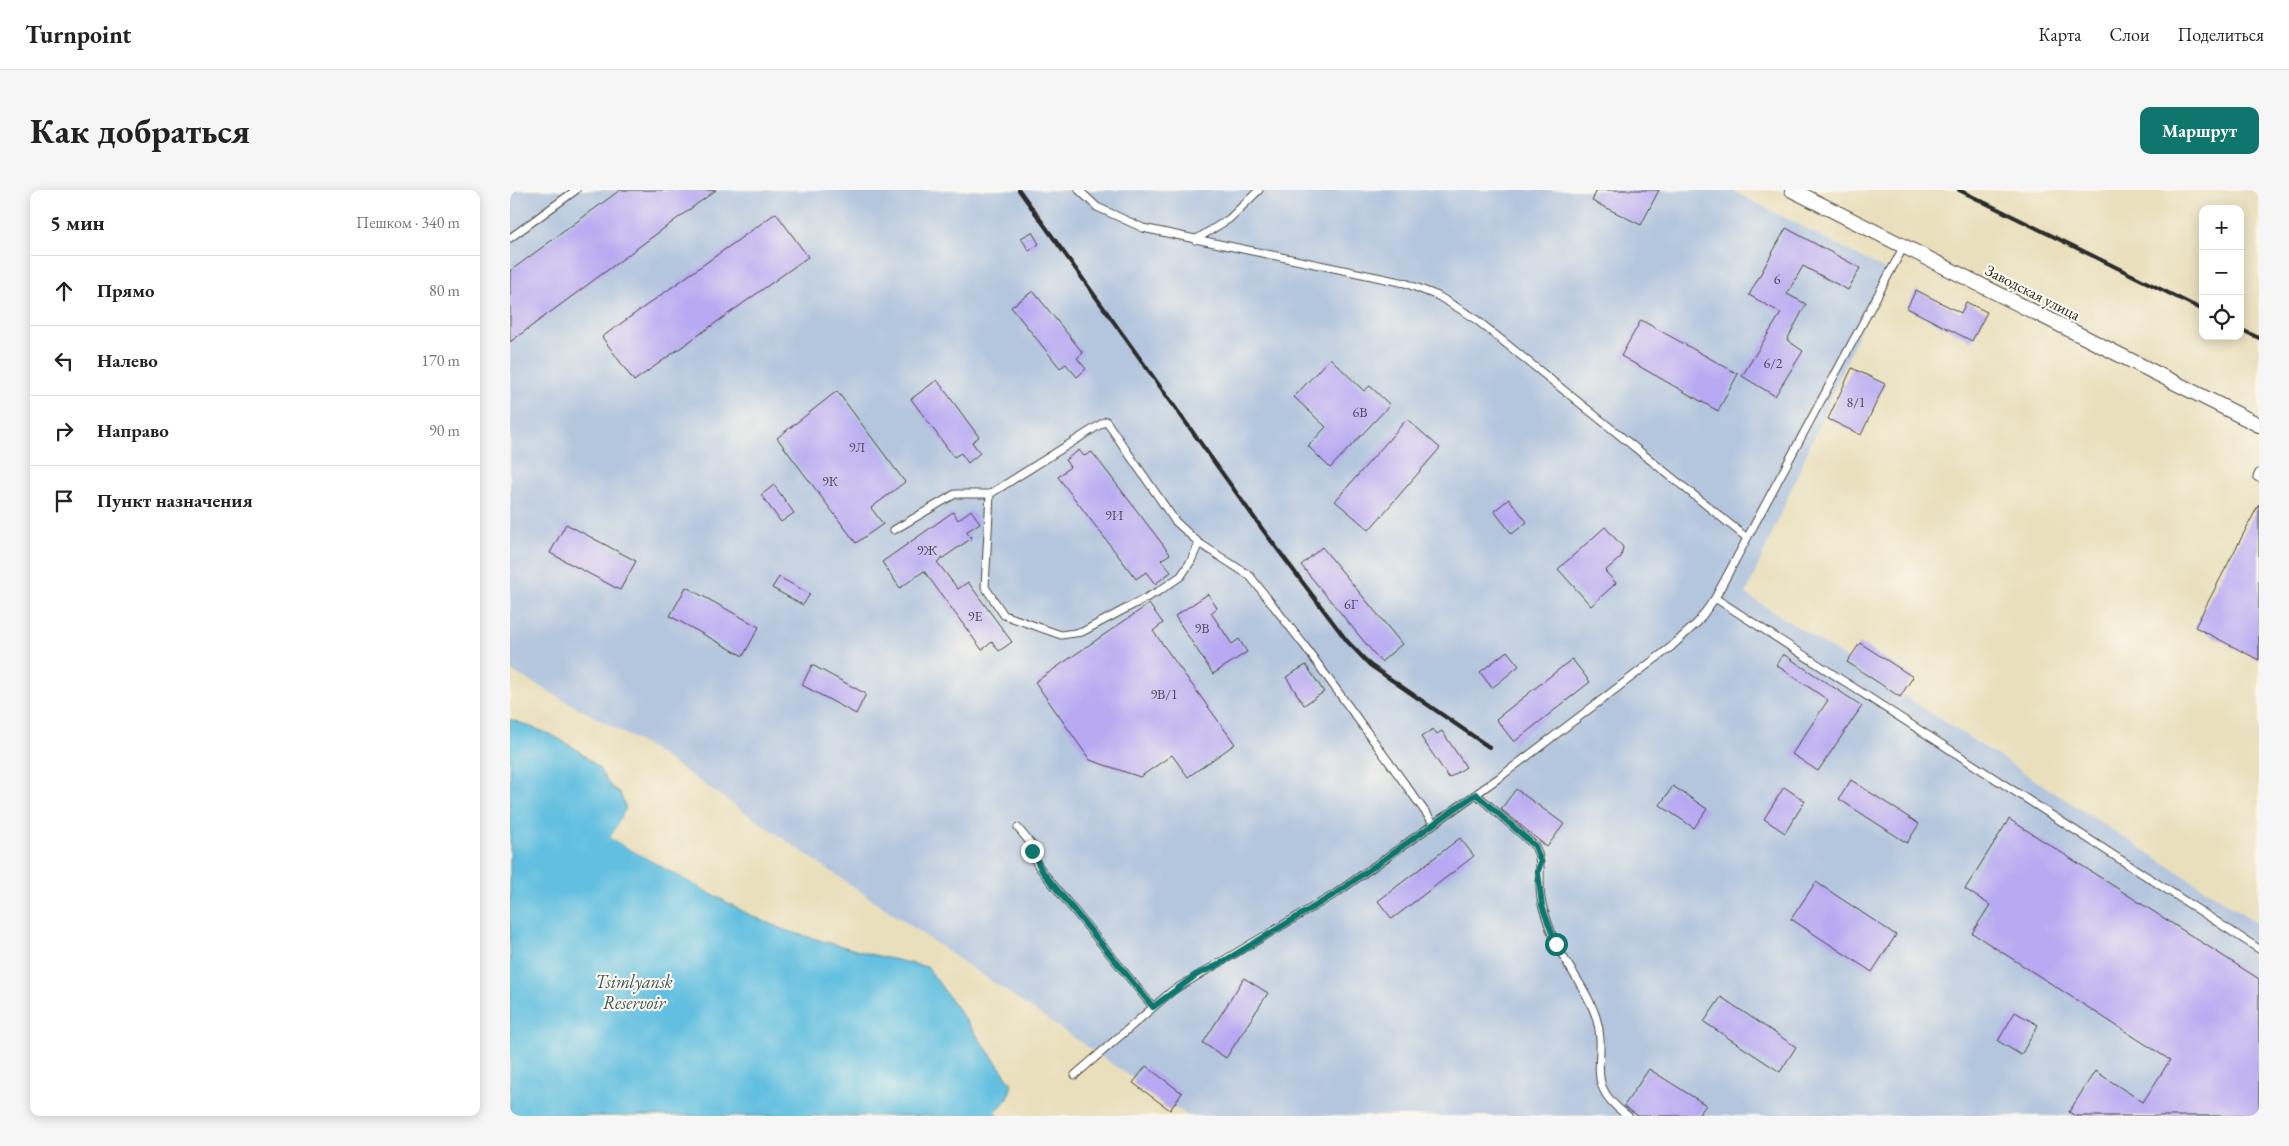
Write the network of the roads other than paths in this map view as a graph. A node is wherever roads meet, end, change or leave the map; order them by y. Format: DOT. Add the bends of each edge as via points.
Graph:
graph roads {
  1 [pos="576,190"];
  2 [pos="1079,190"];
  3 [pos="1259,190"];
  4 [pos="1792,190"];
  5 [pos="510,238"];
  6 [pos="1195,240"];
  7 [pos="1904,246"];
  8 [pos="2259,424"];
  9 [pos="2259,473"];
  10 [pos="2259,478"];
  11 [pos="990,494"];
  12 [pos="894,530"];
  13 [pos="1747,538"];
  14 [pos="1199,543"];
  15 [pos="1715,598"];
  16 [pos="1476,794"];
  17 [pos="1434,824"];
  18 [pos="1018,828"];
  19 [pos="2259,950"];
  20 [pos="1153,1007"];
  21 [pos="1075,1075"];
  22 [pos="1628,1116"];
  1 -- 5 [label="lane"];
  2 -- 6 [label="lane" via="1097,207 1143,228"];
  3 -- 6 [label="lane" via="1228,219"];
  4 -- 7 [label="street, Заводская улица"];
  6 -- 13 [label="lane" via="1405,283 1438,296 1473,317"];
  7 -- 8 [label="street, Заводская улица"];
  7 -- 13 [label="lane"];
  9 -- 10 [label="lane"];
  11 -- 12 [label="lane" via="955,494"];
  11 -- 14 [label="lane" via="1106,421 1175,521"];
  11 -- 14 [label="lane" via="984,587 1004,615 1062,635 1082,632 1159,591 1181,576"];
  13 -- 15 [label="lane"];
  14 -- 17 [label="lane" via="1250,576"];
  15 -- 16 [label="lane" via="1698,622 1671,647"];
  15 -- 19 [label="lane"];
  16 -- 17 [label="lane"];
  16 -- 22 [label="lane" via="1538,852 1542,906 1556,944 1576,974 1597,1019 1600,1086 1608,1099"];
  17 -- 20 [label="lane" via="1335,894 1196,975"];
  18 -- 20 [label="lane" via="1032,845 1042,871"];
  20 -- 21 [label="lane"];
}
